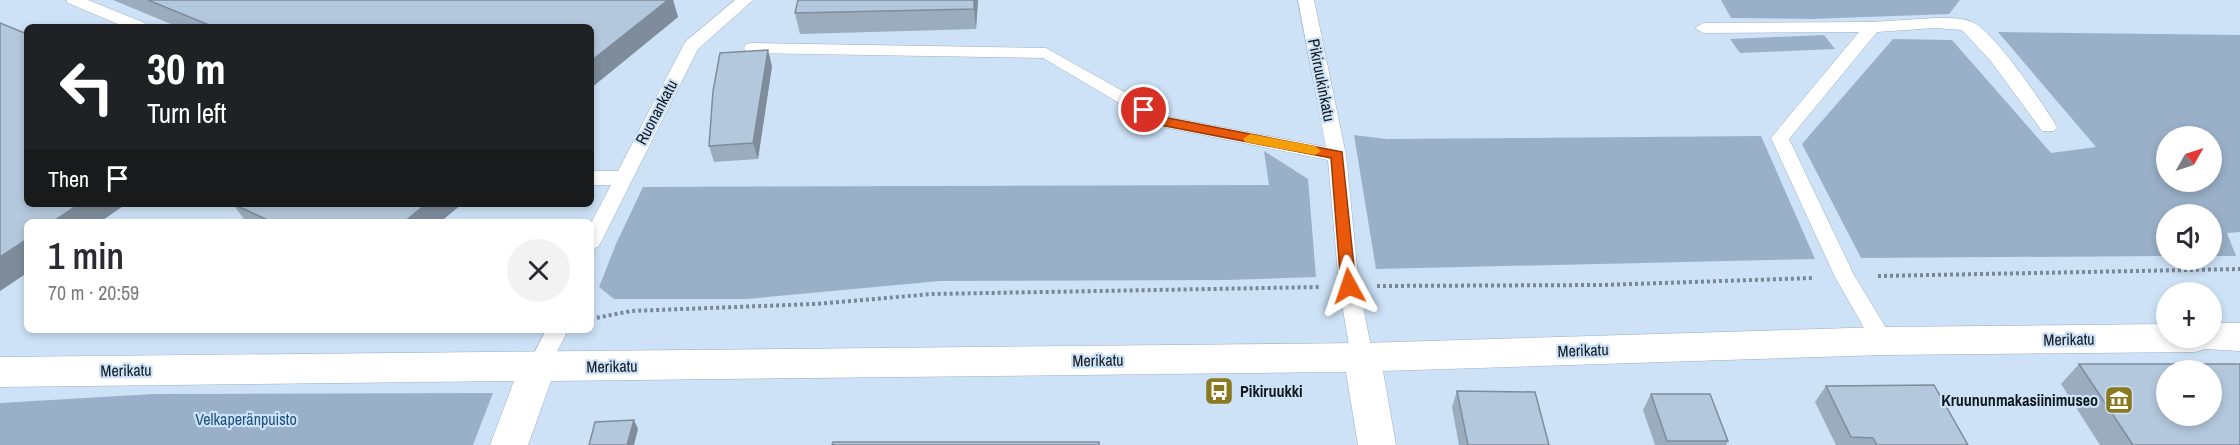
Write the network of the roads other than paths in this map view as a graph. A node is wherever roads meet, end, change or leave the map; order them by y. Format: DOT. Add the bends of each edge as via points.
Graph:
graph roads {
  1 [pos="74,0"];
  2 [pos="745,0"];
  3 [pos="1306,0"];
  4 [pos="132,24"];
  5 [pos="1872,27"];
  6 [pos="1703,28"];
  7 [pos="752,48"];
  8 [pos="2048,126"];
  9 [pos="1337,155"];
  10 [pos="594,178"];
  11 [pos="622,178"];
  12 [pos="594,236"];
  13 [pos="555,333"];
  14 [pos="2222,337"];
  15 [pos="2240,337"];
  16 [pos="2156,338"];
  17 [pos="1883,341"];
  18 [pos="1362,357"];
  19 [pos="538,367"];
  20 [pos="0,372"];
  21 [pos="509,445"];
  22 [pos="1377,445"];
  1 -- 4 [label="lane"];
  2 -- 11 [label="lane, Ruonankatu" via="691,46"];
  3 -- 9 [label="lane, Pikiruukinkatu"];
  5 -- 6 [label="lane"];
  5 -- 8 [label="lane" via="1952,23 1970,26"];
  5 -- 17 [label="lane" via="1813,88 1780,138 1845,276"];
  7 -- 9 [label="lane" via="1046,53 1164,122"];
  9 -- 18 [label="lane, Pikiruukinkatu" via="1349,286"];
  10 -- 11 [label="lane"];
  11 -- 12 [label="lane, Ruonankatu"];
  13 -- 19 [label="lane"];
  14 -- 15 [label="street"];
  16 -- 17 [label="street, Merikatu"];
  17 -- 18 [label="street, Merikatu"];
  18 -- 19 [label="street, Merikatu"];
  18 -- 22 [label="street, Pikiruukinkatu"];
  19 -- 20 [label="street, Merikatu"];
  19 -- 21 [label="street"];
}
